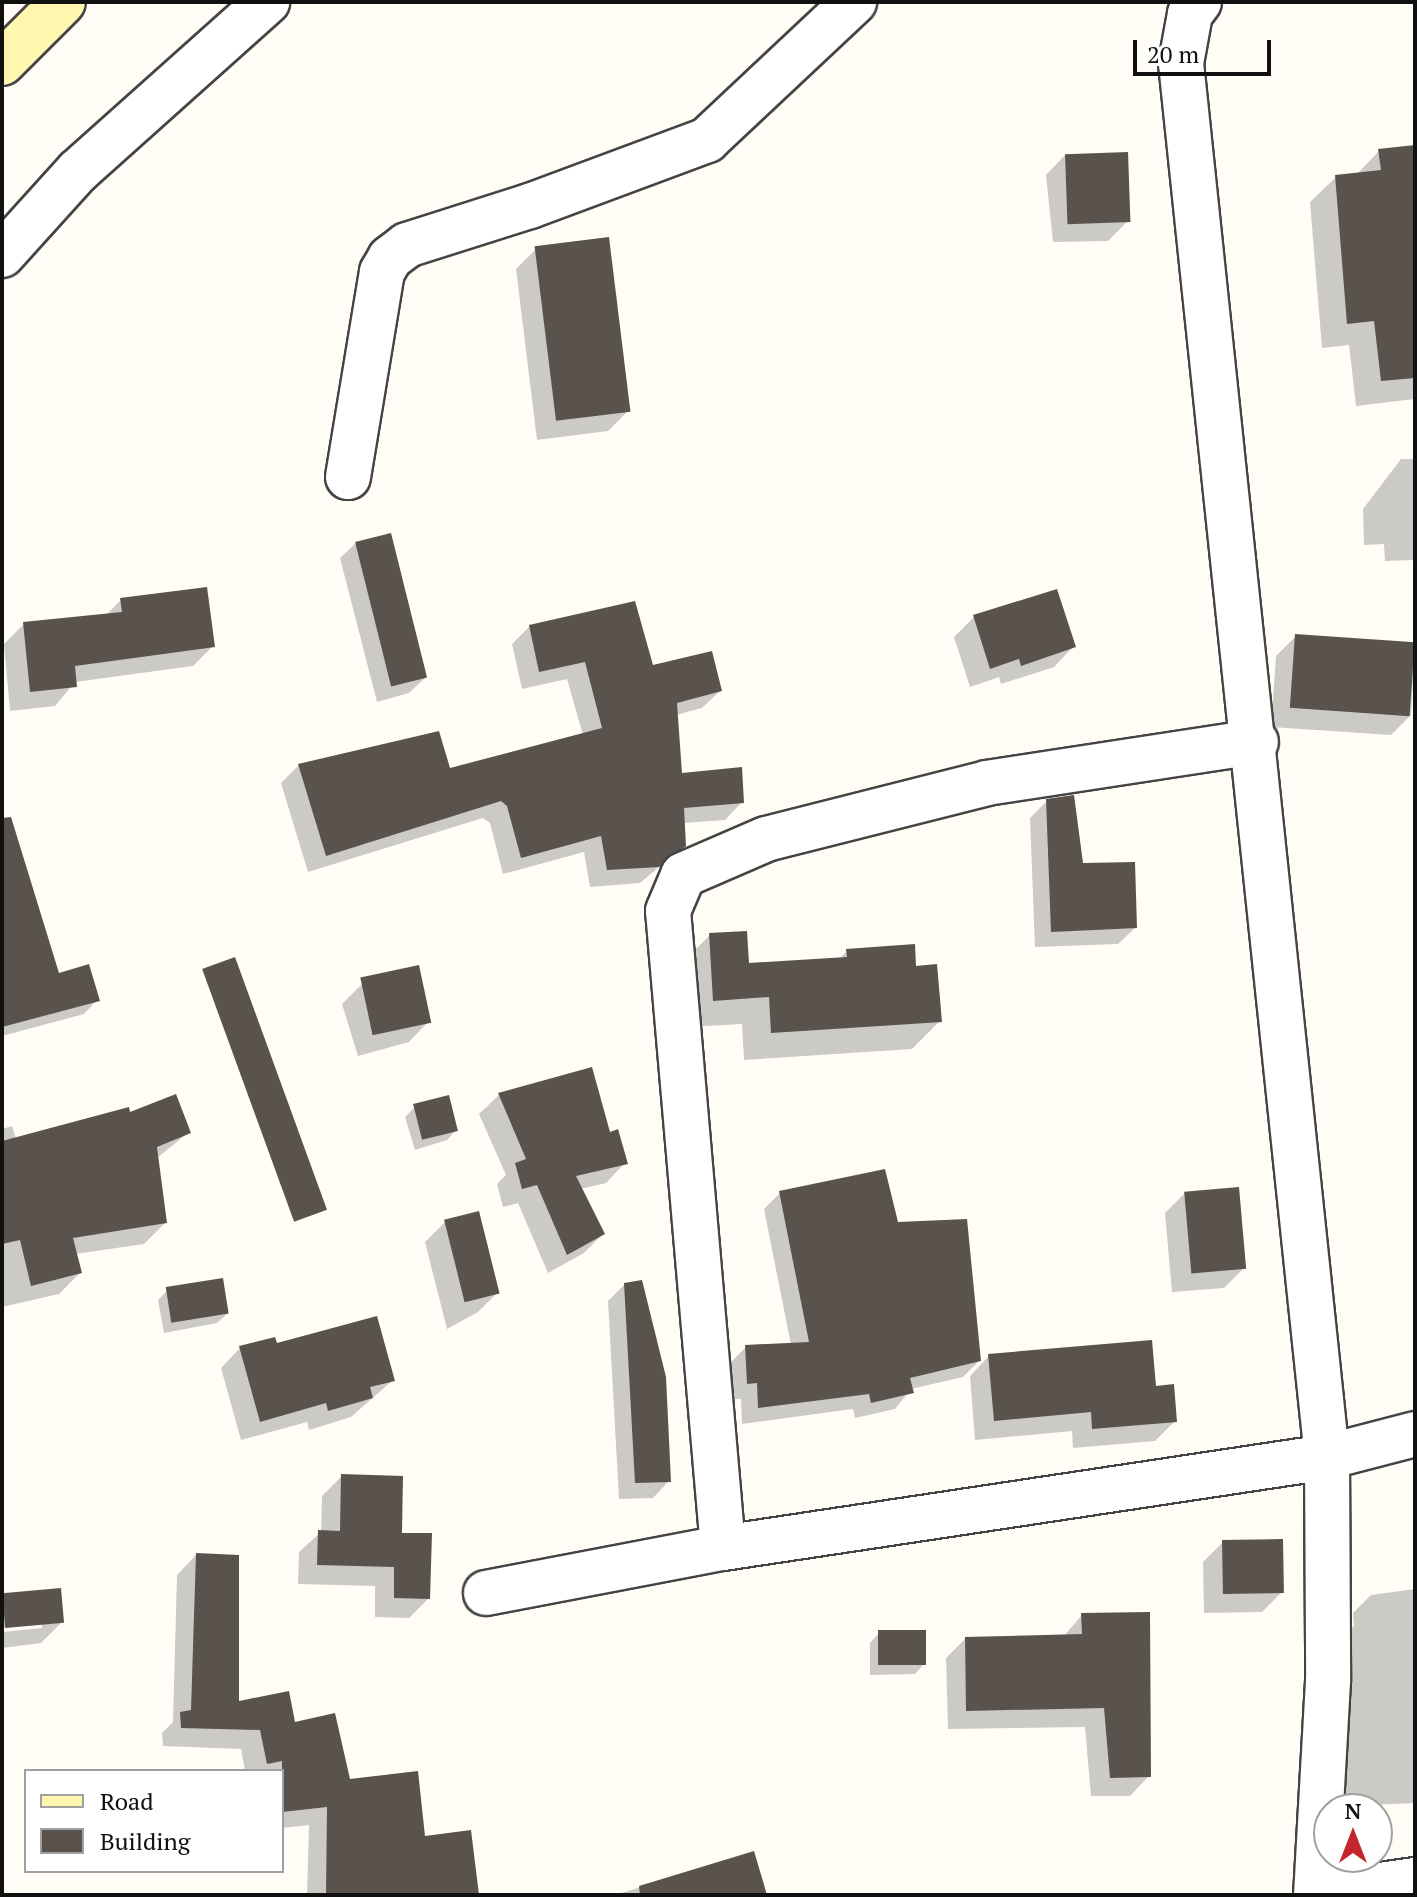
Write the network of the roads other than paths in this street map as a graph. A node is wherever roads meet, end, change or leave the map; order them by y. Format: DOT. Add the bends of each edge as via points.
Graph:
graph roads {
  1 [pos="63,2"];
  2 [pos="267,2"];
  3 [pos="854,2"];
  4 [pos="1199,2"];
  5 [pos="2,63"];
  6 [pos="2,255"];
  7 [pos="348,477"];
  8 [pos="1256,742"];
  9 [pos="1415,1434"];
  10 [pos="1327,1457"];
  11 [pos="723,1548"];
  12 [pos="486,1593"];
  13 [pos="1415,1880"];
  14 [pos="1316,1894"];
  1 -- 5 [label="main road"];
  2 -- 6 [label="street" via="78,171"];
  3 -- 7 [label="street" via="707,140 407,245 390,258 382,272"];
  4 -- 8 [label="street" via="1190,14 1181,63"];
  8 -- 10 [label="street"];
  8 -- 11 [label="street" via="987,783 766,839 683,875 668,911"];
  9 -- 10 [label="street"];
  10 -- 11 [label="street"];
  10 -- 14 [label="street" via="1328,1681"];
  11 -- 12 [label="street"];
  13 -- 14 [label="street"];
}
